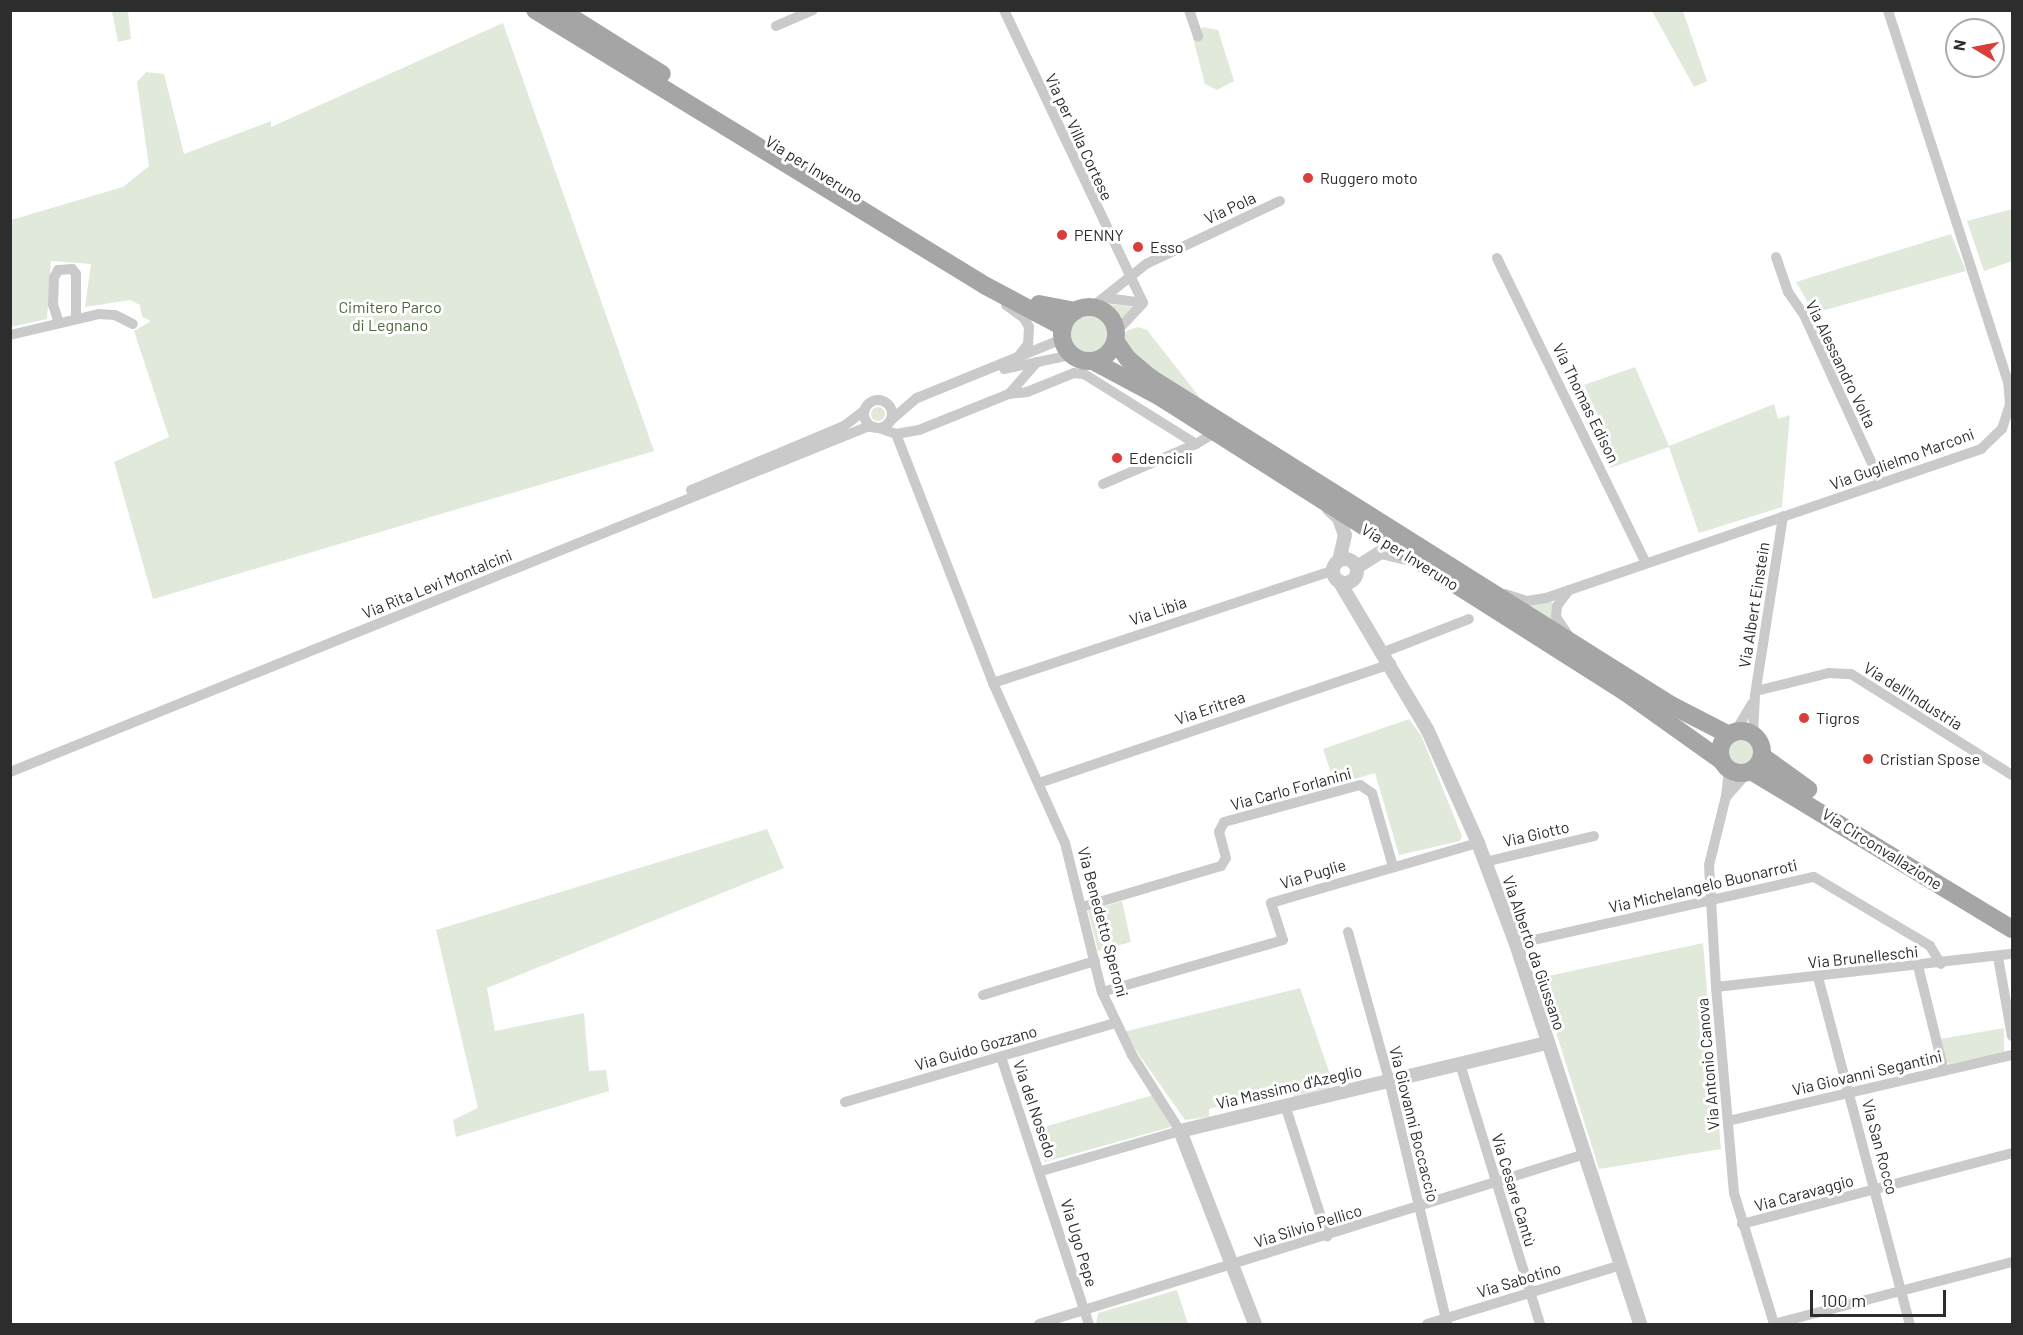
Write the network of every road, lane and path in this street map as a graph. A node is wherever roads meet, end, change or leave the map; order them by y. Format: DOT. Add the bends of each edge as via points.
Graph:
graph roads {
  1 [pos="536,10"];
  2 [pos="560,10"];
  3 [pos="569,10"];
  4 [pos="813,10"];
  5 [pos="1004,10"];
  6 [pos="1190,10"];
  7 [pos="1891,13"];
  8 [pos="776,26"];
  9 [pos="1198,36"];
  10 [pos="670,79"];
  11 [pos="1280,201"];
  12 [pos="1776,257"];
  13 [pos="1497,258"];
  14 [pos="963,272"];
  15 [pos="1129,275"];
  16 [pos="1143,303"];
  17 [pos="1091,305"];
  18 [pos="76,318"];
  19 [pos="59,323"];
  20 [pos="133,324"];
  21 [pos="10,335"];
  22 [pos="1116,336"];
  23 [pos="1066,340"];
  24 [pos="1017,358"];
  25 [pos="1093,361"];
  26 [pos="1034,365"];
  27 [pos="977,375"];
  28 [pos="1048,384"];
  29 [pos="1009,394"];
  30 [pos="917,398"];
  31 [pos="882,400"];
  32 [pos="865,410"];
  33 [pos="889,422"];
  34 [pos="876,428"];
  35 [pos="1215,433"];
  36 [pos="896,434"];
  37 [pos="1196,444"];
  38 [pos="1881,483"];
  39 [pos="1103,484"];
  40 [pos="1321,501"];
  41 [pos="1783,516"];
  42 [pos="1645,562"];
  43 [pos="1422,564"];
  44 [pos="1338,570"];
  45 [pos="1355,573"];
  46 [pos="1469,577"];
  47 [pos="1569,590"];
  48 [pos="1358,609"];
  49 [pos="1469,619"];
  50 [pos="1579,646"];
  51 [pos="1384,651"];
  52 [pos="1391,664"];
  53 [pos="993,683"];
  54 [pos="1755,695"];
  55 [pos="1739,734"];
  56 [pos="1762,756"];
  57 [pos="10,764"];
  58 [pos="1737,768"];
  59 [pos="10,772"];
  60 [pos="2013,775"];
  61 [pos="1039,783"];
  62 [pos="1726,796"];
  63 [pos="1594,836"];
  64 [pos="1478,843"];
  65 [pos="1485,862"];
  66 [pos="1393,866"];
  67 [pos="1711,898"];
  68 [pos="1082,907"];
  69 [pos="2013,918"];
  70 [pos="2013,929"];
  71 [pos="1348,932"];
  72 [pos="1516,944"];
  73 [pos="2013,954"];
  74 [pos="1998,957"];
  75 [pos="1095,961"];
  76 [pos="1941,964"];
  77 [pos="1918,966"];
  78 [pos="1818,977"];
  79 [pos="1716,987"];
  80 [pos="1102,992"];
  81 [pos="983,995"];
  82 [pos="1115,1023"];
  83 [pos="2013,1036"];
  84 [pos="1547,1044"];
  85 [pos="2013,1055"];
  86 [pos="1001,1057"];
  87 [pos="1460,1064"];
  88 [pos="1944,1071"];
  89 [pos="1389,1080"];
  90 [pos="1850,1093"];
  91 [pos="845,1102"];
  92 [pos="1285,1105"];
  93 [pos="1728,1120"];
  94 [pos="1180,1131"];
  95 [pos="2013,1153"];
  96 [pos="1585,1154"];
  97 [pos="1041,1171"];
  98 [pos="1496,1182"];
  99 [pos="1876,1189"];
  100 [pos="1419,1207"];
  101 [pos="1743,1224"];
  102 [pos="1327,1236"];
  103 [pos="2013,1262"];
  104 [pos="1621,1265"];
  105 [pos="1230,1266"];
  106 [pos="1901,1291"];
  107 [pos="1530,1293"];
  108 [pos="1085,1312"];
  109 [pos="1447,1321"];
  110 [pos="1039,1324"];
  111 [pos="1089,1324"];
  112 [pos="1255,1324"];
  113 [pos="1426,1324"];
  114 [pos="1540,1324"];
  115 [pos="1640,1324"];
  116 [pos="1774,1324"];
  117 [pos="1910,1324"];
  1 -- 14 [label="main road, Via per Inveruno"];
  2 -- 10 [label="main road, Via per Inveruno"];
  3 -- 10 [label="street"];
  4 -- 8 [label="street"];
  5 -- 15 [label="street, Via per Villa Cortese"];
  6 -- 9 [label="street"];
  7 -- 38 [label="street, Via Guglielmo Marconi" via="2008,382 2010,404 2002,429 1981,449"];
  10 -- 17 [label="main road, Via per Inveruno" via="997,284 1042,306"];
  11 -- 15 [label="street, Via Pola"];
  12 -- 38 [label="street, Via Alessandro Volta" via="1788,292 1803,315"];
  13 -- 42 [label="street, Via Thomas Edison"];
  14 -- 23 [label="main road, Via per Inveruno"];
  14 -- 24 [label="street, Via per Inveruno" via="1024,318 1029,336"];
  15 -- 16 [label="street, Via per Villa Cortese"];
  15 -- 17 [label="street"];
  16 -- 17 [label="street"];
  16 -- 22 [label="street"];
  17 -- 22 [label="main road, Via per Inveruno" via="1109,314"];
  17 -- 23 [label="main road"];
  18 -- 19 [label="street"];
  18 -- 19 [label="street" via="76,274 72,269 58,270 53,305"];
  18 -- 20 [label="street" via="115,315"];
  19 -- 21 [label="street"];
  22 -- 25 [label="main road" via="1108,355"];
  22 -- 46 [label="main road, Via per Inveruno" via="1128,359 1151,378"];
  23 -- 24 [label="street"];
  23 -- 25 [label="main road, Via per Inveruno"];
  23 -- 26 [label="street"];
  24 -- 27 [label="street"];
  25 -- 35 [label="main road, Via per Inveruno"];
  26 -- 27 [label="street"];
  26 -- 28 [label="street" via="1037,381"];
  26 -- 29 [label="street"];
  27 -- 30 [label="street"];
  28 -- 29 [label="street"];
  28 -- 37 [label="street" via="1084,374"];
  29 -- 36 [label="street" via="919,430"];
  30 -- 31 [label="street"];
  30 -- 33 [label="street"];
  31 -- 32 [label="street" via="870,403"];
  31 -- 33 [label="street" via="891,409"];
  32 -- 34 [label="street" via="867,423"];
  32 -- 57 [label="street, Via Rita Levi Montalcini" via="844,426 699,487"];
  33 -- 34 [label="street"];
  34 -- 36 [label="street"];
  34 -- 59 [label="street, Via Rita Levi Montalcini" via="856,431"];
  35 -- 37 [label="street"];
  35 -- 40 [label="main road, Via per Inveruno"];
  36 -- 53 [label="street, Via Benedetto Speroni"];
  37 -- 39 [label="street"];
  38 -- 41 [label="street, Via Guglielmo Marconi"];
  40 -- 43 [label="main road, Via per Inveruno"];
  40 -- 44 [label="street" via="1339,518 1346,535"];
  41 -- 42 [label="street, Via Guglielmo Marconi"];
  41 -- 54 [label="street, Via Albert Einstein"];
  42 -- 47 [label="street, Via Guglielmo Marconi"];
  43 -- 45 [label="street" via="1381,552"];
  43 -- 58 [label="main road, Via per Inveruno"];
  44 -- 45 [label="street"];
  44 -- 45 [label="street" via="1350,560"];
  44 -- 48 [label="street, Via Alberto da Giussano"];
  44 -- 53 [label="street, Via Libia"];
  45 -- 48 [label="street, Via Alberto da Giussano"];
  46 -- 47 [label="street, Via Guglielmo Marconi" via="1527,601"];
  46 -- 50 [label="main road, Via per Inveruno"];
  47 -- 50 [label="street" via="1557,606 1556,617"];
  48 -- 51 [label="street, Via Alberto da Giussano"];
  49 -- 51 [label="street"];
  50 -- 55 [label="main road, Via per Inveruno" via="1696,719"];
  51 -- 52 [label="street, Via Alberto da Giussano"];
  52 -- 61 [label="street, Via Eritrea"];
  52 -- 64 [label="street, Via Alberto da Giussano" via="1428,731"];
  53 -- 61 [label="street, Via Benedetto Speroni"];
  54 -- 55 [label="street, Via Albert Einstein"];
  54 -- 55 [label="street, Via Albert Einstein"];
  54 -- 60 [label="street, Via dell'Industria" via="1829,672 1851,674"];
  55 -- 56 [label="main road" via="1761,744"];
  55 -- 58 [label="main road" via="1720,750"];
  56 -- 58 [label="main road"];
  56 -- 69 [label="main road, Via Circonvallazione"];
  58 -- 62 [label="street, Via Antonio Canova"];
  58 -- 62 [label="street, Via Antonio Canova"];
  58 -- 70 [label="main road, Via Circonvallazione"];
  61 -- 68 [label="street, Via Benedetto Speroni" via="1065,843"];
  62 -- 67 [label="street, Via Antonio Canova" via="1712,844"];
  63 -- 65 [label="street, Via Giotto"];
  64 -- 65 [label="street, Via Alberto da Giussano"];
  64 -- 66 [label="street, Via Puglie"];
  65 -- 72 [label="street, Via Alberto da Giussano"];
  66 -- 68 [label="street, Via Carlo Forlanini" via="1372,793 1360,785 1224,822 1219,832 1226,858 1221,866"];
  66 -- 80 [label="street, Via Puglie" via="1271,903 1283,940"];
  67 -- 72 [label="street, Via Michelangelo Buonarroti"];
  67 -- 76 [label="street, Via Michelangelo Buonarroti" via="1814,877 1930,946"];
  67 -- 79 [label="street, Via Antonio Canova"];
  68 -- 75 [label="street, Via Benedetto Speroni"];
  71 -- 89 [label="street, Via Giovanni Boccaccio"];
  72 -- 84 [label="street, Via Alberto da Giussano"];
  73 -- 74 [label="street, Via Brunelleschi"];
  74 -- 76 [label="street, Via Brunelleschi"];
  74 -- 83 [label="street"];
  75 -- 80 [label="street, Via Benedetto Speroni"];
  75 -- 81 [label="street"];
  76 -- 77 [label="street, Via Brunelleschi"];
  77 -- 78 [label="street, Via Brunelleschi"];
  77 -- 88 [label="street"];
  78 -- 79 [label="street, Via Brunelleschi"];
  78 -- 90 [label="street, Via San Rocco"];
  79 -- 93 [label="street, Via Antonio Canova"];
  80 -- 82 [label="street, Via Benedetto Speroni"];
  82 -- 86 [label="street, Via Guido Gozzano"];
  82 -- 94 [label="street, Via Benedetto Speroni"];
  84 -- 87 [label="street, Via Massimo d'Azeglio"];
  84 -- 96 [label="street, Via Alberto da Giussano"];
  85 -- 88 [label="street, Via Giovanni Segantini"];
  86 -- 91 [label="street, Via Guido Gozzano"];
  86 -- 97 [label="street, Via del Nosedo"];
  87 -- 89 [label="street, Via Massimo d'Azeglio"];
  87 -- 98 [label="street, Via Cesare Cantù"];
  88 -- 90 [label="street, Via Giovanni Segantini"];
  89 -- 92 [label="street, Via Massimo d'Azeglio"];
  89 -- 100 [label="street, Via Giovanni Boccaccio"];
  90 -- 93 [label="street, Via Giovanni Segantini"];
  90 -- 99 [label="street, Via San Rocco"];
  92 -- 94 [label="street, Via Massimo d'Azeglio"];
  92 -- 102 [label="street"];
  93 -- 101 [label="street, Via Antonio Canova" via="1734,1193"];
  94 -- 97 [label="street, Via Massimo d'Azeglio"];
  94 -- 105 [label="street, Via Benedetto Speroni"];
  95 -- 99 [label="street, Via Caravaggio"];
  96 -- 98 [label="street, Via Silvio Pellico"];
  96 -- 104 [label="street, Via Alberto da Giussano"];
  97 -- 108 [label="street, Via Ugo Pepe"];
  98 -- 100 [label="street, Via Silvio Pellico"];
  98 -- 107 [label="street, Via Cesare Cantù"];
  99 -- 101 [label="street, Via Caravaggio"];
  99 -- 106 [label="street, Via San Rocco"];
  100 -- 102 [label="street, Via Silvio Pellico"];
  100 -- 109 [label="street, Via Giovanni Boccaccio"];
  101 -- 116 [label="street, Via Antonio Canova"];
  102 -- 105 [label="street, Via Silvio Pellico"];
  103 -- 106 [label="street"];
  104 -- 107 [label="street, Via Sabotino"];
  104 -- 115 [label="street, Via Alberto da Giussano"];
  105 -- 108 [label="street, Via Silvio Pellico"];
  105 -- 112 [label="street, Via Benedetto Speroni"];
  106 -- 116 [label="street"];
  106 -- 117 [label="street, Via San Rocco"];
  107 -- 109 [label="street, Via Sabotino"];
  107 -- 114 [label="street, Via Cesare Cantù"];
  108 -- 110 [label="street, Via Silvio Pellico"];
  108 -- 111 [label="street, Via Ugo Pepe"];
  109 -- 113 [label="street, Via Sabotino"];
}
